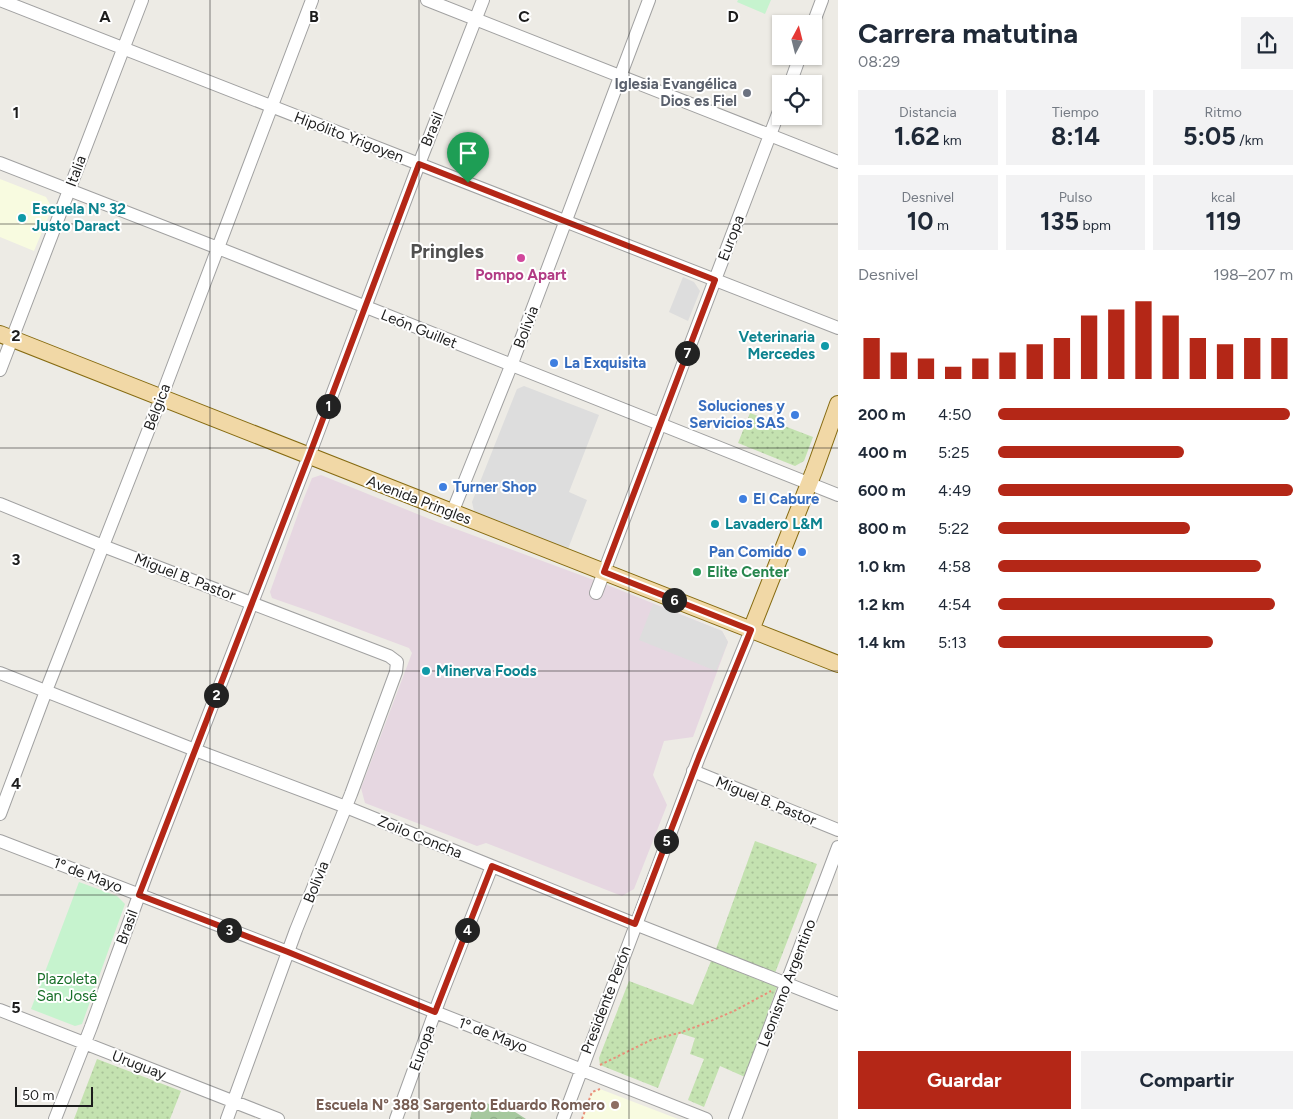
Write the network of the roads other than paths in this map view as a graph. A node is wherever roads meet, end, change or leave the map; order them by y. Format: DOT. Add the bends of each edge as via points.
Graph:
graph roads {
  1 [pos="0,0"];
  2 [pos="142,0"];
  3 [pos="312,0"];
  4 [pos="427,0"];
  5 [pos="484,0"];
  6 [pos="649,0"];
  7 [pos="822,0"];
  8 [pos="816,15"];
  9 [pos="476,19"];
  10 [pos="123,48"];
  11 [pos="620,76"];
  12 [pos="272,106"];
  13 [pos="774,125"];
  14 [pos="770,135"];
  15 [pos="838,162"];
  16 [pos="0,163"];
  17 [pos="419,164"];
  18 [pos="68,190"];
  19 [pos="566,222"];
  20 [pos="218,248"];
  21 [pos="715,280"];
  22 [pos="365,307"];
  23 [pos="838,328"];
  24 [pos="6,336"];
  25 [pos="511,366"];
  26 [pos="0,370"];
  27 [pos="161,398"];
  28 [pos="838,404"];
  29 [pos="660,425"];
  30 [pos="309,456"];
  31 [pos="809,483"];
  32 [pos="838,495"];
  33 [pos="0,504"];
  34 [pos="452,513"];
  35 [pos="103,546"];
  36 [pos="604,572"];
  37 [pos="596,593"];
  38 [pos="252,602"];
  39 [pos="751,630"];
  40 [pos="396,662"];
  41 [pos="838,664"];
  42 [pos="0,673"];
  43 [pos="46,691"];
  44 [pos="195,750"];
  45 [pos="693,771"];
  46 [pos="346,807"];
  47 [pos="0,814"];
  48 [pos="838,830"];
  49 [pos="0,841"];
  50 [pos="838,847"];
  51 [pos="492,866"];
  52 [pos="139,895"];
  53 [pos="635,924"];
  54 [pos="288,952"];
  55 [pos="787,984"];
  56 [pos="838,1004"];
  57 [pos="0,1010"];
  58 [pos="435,1012"];
  59 [pos="85,1043"];
  60 [pos="585,1071"];
  61 [pos="234,1102"];
  62 [pos="55,1119"];
  63 [pos="227,1119"];
  64 [pos="278,1119"];
  65 [pos="396,1119"];
  66 [pos="563,1119"];
  67 [pos="706,1119"];
  68 [pos="735,1119"];
  1 -- 10 [label="street, Hipólito Yrigoyen"];
  2 -- 10 [label="street, Italia"];
  3 -- 12 [label="street, Bélgica"];
  4 -- 9 [label="street"];
  5 -- 9 [label="street, Brasil"];
  6 -- 11 [label="street, Bolivia"];
  7 -- 8 [label="street"];
  9 -- 11 [label="street"];
  9 -- 17 [label="street, Brasil"];
  10 -- 12 [label="street, Hipólito Yrigoyen"];
  10 -- 18 [label="street, Italia"];
  11 -- 14 [label="street"];
  11 -- 19 [label="street, Bolivia"];
  12 -- 17 [label="street, Hipólito Yrigoyen"];
  12 -- 20 [label="street, Bélgica"];
  13 -- 14 [label="street, Europa"];
  14 -- 15 [label="street"];
  14 -- 21 [label="street, Europa"];
  16 -- 18 [label="street, León Guillet"];
  17 -- 19 [label="street, Hipólito Yrigoyen"];
  17 -- 22 [label="street, Brasil"];
  18 -- 20 [label="street, León Guillet"];
  18 -- 24 [label="street, Italia"];
  19 -- 21 [label="street, Hipólito Yrigoyen"];
  19 -- 25 [label="street, Bolivia"];
  20 -- 22 [label="street, León Guillet"];
  20 -- 27 [label="street, Bélgica"];
  21 -- 23 [label="street, Hipólito Yrigoyen"];
  21 -- 29 [label="street, Europa"];
  22 -- 25 [label="street, León Guillet"];
  22 -- 30 [label="street, Brasil"];
  24 -- 26 [label="street, Italia"];
  24 -- 27 [label="main road, Avenida Pringles"];
  25 -- 29 [label="street, León Guillet"];
  25 -- 34 [label="street, Bolivia"];
  27 -- 30 [label="main road, Avenida Pringles"];
  27 -- 35 [label="street, Bélgica"];
  28 -- 31 [label="main road"];
  29 -- 31 [label="street, León Guillet"];
  29 -- 36 [label="street, Europa"];
  30 -- 34 [label="main road, Avenida Pringles"];
  30 -- 38 [label="street, Brasil"];
  31 -- 32 [label="street, León Guillet"];
  31 -- 39 [label="main road"];
  33 -- 35 [label="street, Miguel B. Pastor"];
  34 -- 36 [label="main road, Avenida Pringles"];
  35 -- 38 [label="street, Miguel B. Pastor"];
  35 -- 43 [label="street, Bélgica"];
  36 -- 37 [label="street, Europa"];
  36 -- 39 [label="main road, Avenida Pringles"];
  38 -- 40 [label="street, Miguel B. Pastor"];
  38 -- 44 [label="street, Brasil"];
  39 -- 41 [label="main road, Avenida Pringles"];
  39 -- 45 [label="street, Presidente Perón"];
  40 -- 46 [label="street, Bolivia" via="396,672"];
  42 -- 43 [label="street, Zoilo Concha"];
  43 -- 44 [label="street, Zoilo Concha"];
  43 -- 47 [label="street, Bélgica"];
  44 -- 46 [label="street, Zoilo Concha"];
  44 -- 52 [label="street, Brasil"];
  45 -- 48 [label="street, Miguel B. Pastor"];
  45 -- 53 [label="street, Presidente Perón"];
  46 -- 51 [label="street, Zoilo Concha"];
  46 -- 54 [label="street, Bolivia"];
  49 -- 52 [label="street, 1º de Mayo"];
  50 -- 55 [label="street, Leonismo Argentino"];
  51 -- 53 [label="street, Zoilo Concha"];
  51 -- 58 [label="street, Europa"];
  52 -- 54 [label="street, 1º de Mayo"];
  52 -- 59 [label="street, Brasil"];
  53 -- 55 [label="street, Zoilo Concha"];
  53 -- 60 [label="street, Presidente Perón"];
  54 -- 58 [label="street, 1º de Mayo"];
  54 -- 61 [label="street, Bolivia"];
  55 -- 56 [label="street, Zoilo Concha"];
  55 -- 68 [label="street, Leonismo Argentino"];
  57 -- 59 [label="street, Uruguay"];
  58 -- 60 [label="street, 1º de Mayo"];
  58 -- 65 [label="street, Europa"];
  59 -- 61 [label="street, Uruguay"];
  59 -- 62 [label="street, Brasil"];
  60 -- 66 [label="street, Presidente Perón"];
  60 -- 67 [label="street, 1º de Mayo"];
  61 -- 63 [label="street, Bolivia"];
  61 -- 64 [label="street, Uruguay"];
}
